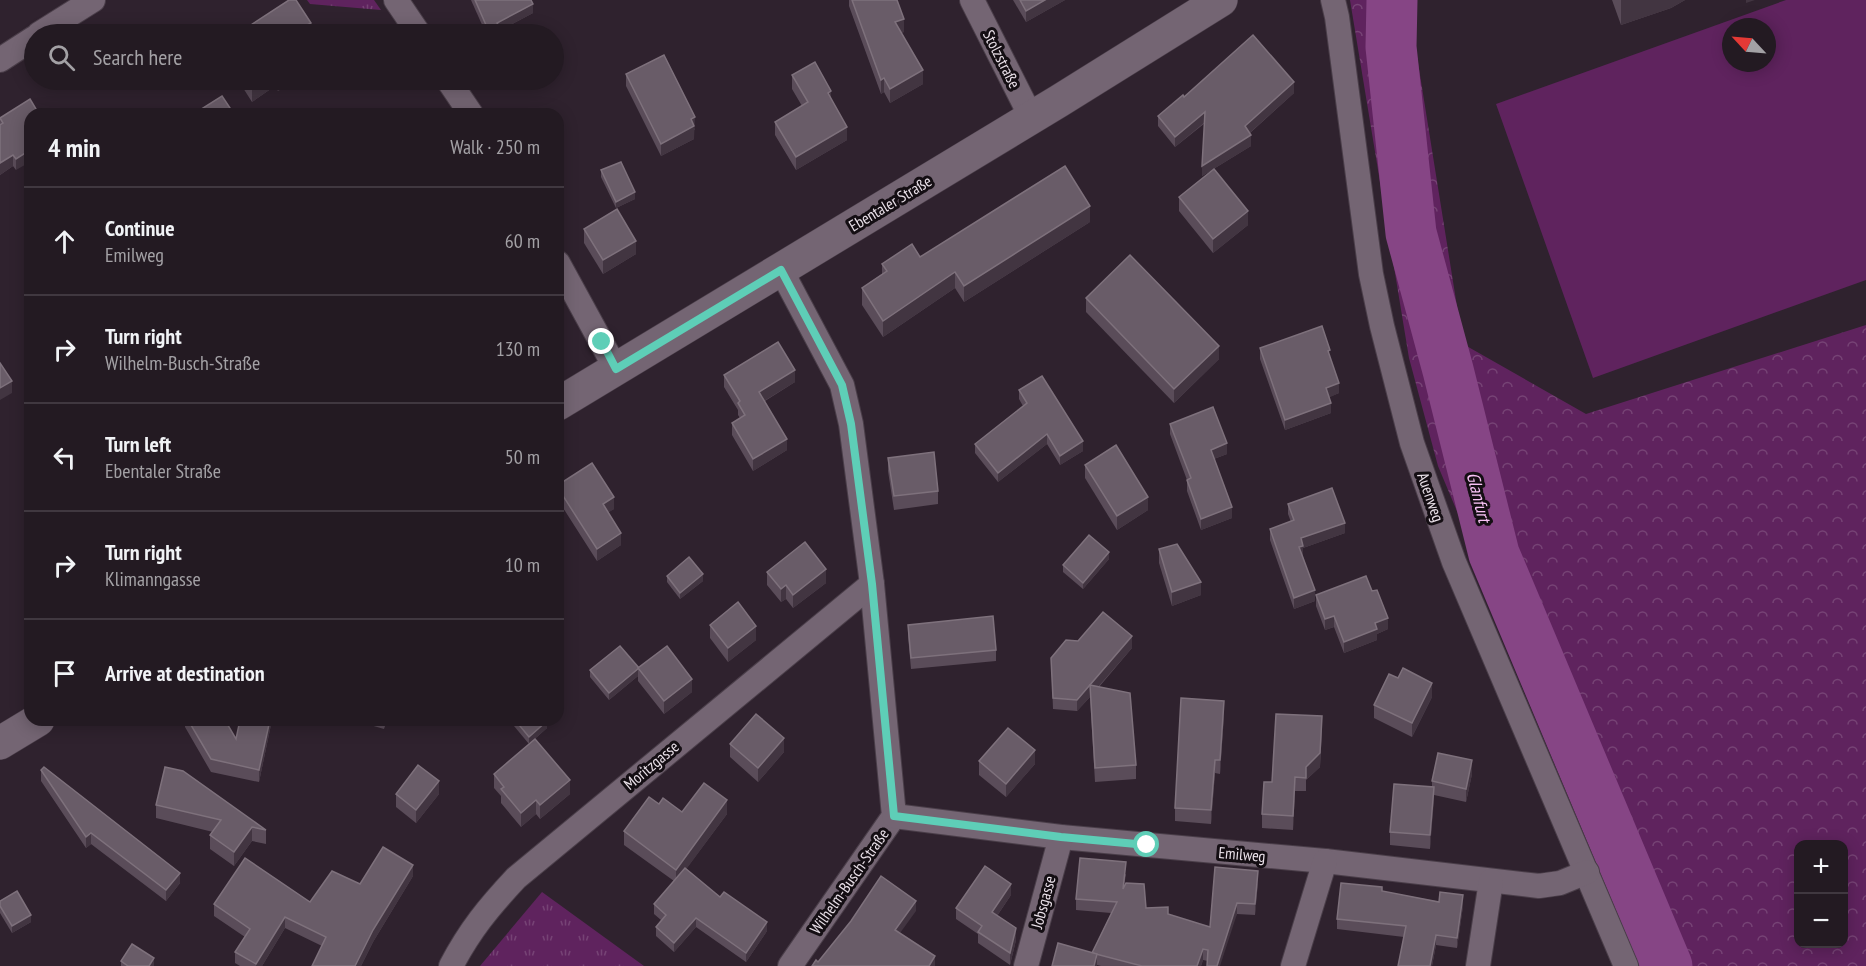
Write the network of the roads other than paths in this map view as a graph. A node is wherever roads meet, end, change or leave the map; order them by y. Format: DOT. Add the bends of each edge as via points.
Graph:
graph roads {
  1 [pos="93,0"];
  2 [pos="396,0"];
  3 [pos="972,0"];
  4 [pos="1221,0"];
  5 [pos="1333,0"];
  6 [pos="55,24"];
  7 [pos="412,24"];
  8 [pos="24,44"];
  9 [pos="0,60"];
  10 [pos="455,90"];
  11 [pos="467,108"];
  12 [pos="1031,117"];
  13 [pos="781,270"];
  14 [pos="564,273"];
  15 [pos="616,369"];
  16 [pos="564,400"];
  17 [pos="872,584"];
  18 [pos="28,726"];
  19 [pos="0,743"];
  20 [pos="894,816"];
  21 [pos="1061,837"];
  22 [pos="1325,861"];
  23 [pos="1587,872"];
  24 [pos="1491,881"];
  25 [pos="451,966"];
  26 [pos="790,966"];
  27 [pos="1026,966"];
  28 [pos="1293,966"];
  29 [pos="1478,966"];
  30 [pos="1626,966"];
  1 -- 6 [label="street"];
  2 -- 7 [label="street"];
  3 -- 12 [label="street, Stolzstraße"];
  4 -- 12 [label="main road, Ebentaler Straße"];
  5 -- 23 [label="street, Auenweg" via="1371,274 1412,443 1454,562"];
  8 -- 9 [label="street"];
  10 -- 11 [label="street"];
  12 -- 13 [label="main road, Ebentaler Straße"];
  13 -- 15 [label="main road, Ebentaler Straße"];
  13 -- 17 [label="street, Wilhelm-Busch-Straße" via="842,385 851,424"];
  14 -- 15 [label="street"];
  15 -- 16 [label="main road, Ebentaler Straße"];
  17 -- 20 [label="street, Wilhelm-Busch-Straße"];
  17 -- 25 [label="street, Moritzgasse" via="516,878 485,911"];
  18 -- 19 [label="main road"];
  20 -- 21 [label="street, Emilweg"];
  20 -- 26 [label="street, Wilhelm-Busch-Straße"];
  21 -- 22 [label="street, Emilweg"];
  21 -- 27 [label="street, Jobsgasse"];
  22 -- 24 [label="street, Emilweg"];
  22 -- 28 [label="street"];
  23 -- 24 [label="street, Emilweg" via="1539,886"];
  23 -- 30 [label="street, Auenweg"];
  24 -- 29 [label="street"];
}
